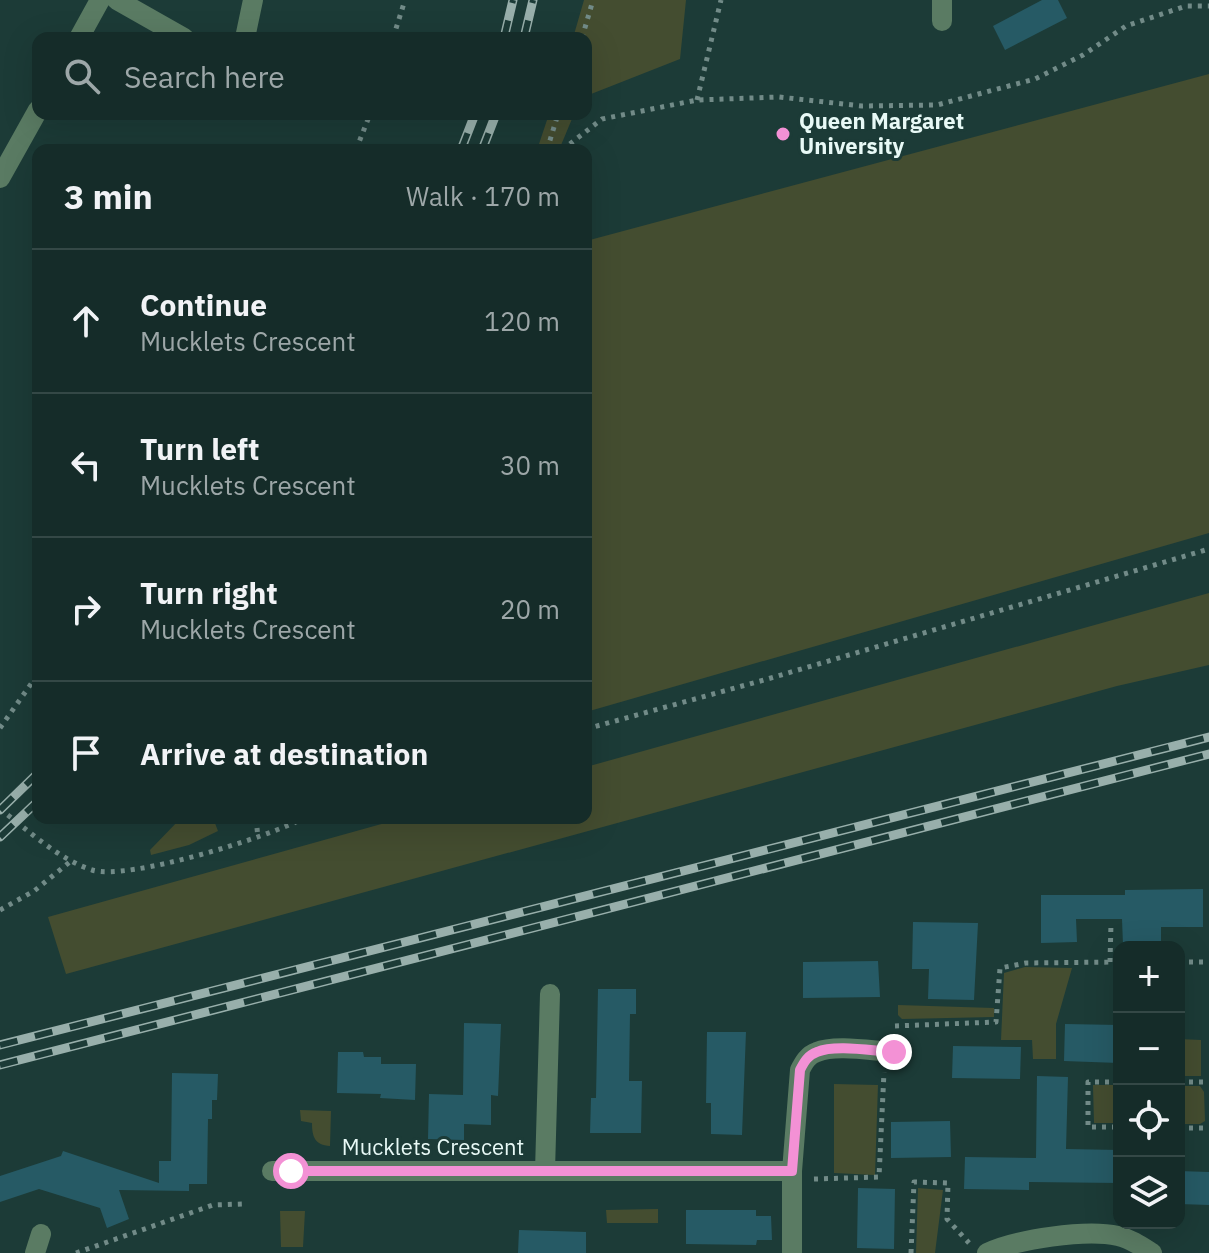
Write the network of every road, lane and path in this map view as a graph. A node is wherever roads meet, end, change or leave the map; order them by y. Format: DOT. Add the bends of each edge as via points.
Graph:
graph roads {
  1 [pos="100,0"];
  2 [pos="117,0"];
  3 [pos="253,0"];
  4 [pos="405,0"];
  5 [pos="593,0"];
  6 [pos="721,0"];
  7 [pos="1209,6"];
  8 [pos="82,32"];
  9 [pos="173,32"];
  10 [pos="246,32"];
  11 [pos="395,32"];
  12 [pos="584,32"];
  13 [pos="697,100"];
  14 [pos="32,120"];
  15 [pos="368,120"];
  16 [pos="556,120"];
  17 [pos="358,144"];
  18 [pos="549,144"];
  19 [pos="570,144"];
  20 [pos="0,178"];
  21 [pos="1209,549"];
  22 [pos="32,683"];
  23 [pos="592,727"];
  24 [pos="0,728"];
  25 [pos="0,809"];
  26 [pos="257,824"];
  27 [pos="290,824"];
  28 [pos="258,838"];
  29 [pos="71,861"];
  30 [pos="0,910"];
  31 [pos="1111,923"];
  32 [pos="1110,962"];
  33 [pos="1185,962"];
  34 [pos="1209,962"];
  35 [pos="550,994"];
  36 [pos="893,1026"];
  37 [pos="889,1052"];
  38 [pos="1113,1082"];
  39 [pos="1185,1082"];
  40 [pos="1209,1082"];
  41 [pos="1113,1127"];
  42 [pos="1185,1128"];
  43 [pos="1209,1128"];
  44 [pos="272,1171"];
  45 [pos="545,1171"];
  46 [pos="792,1175"];
  47 [pos="242,1204"];
  48 [pos="76,1253"];
  49 [pos="792,1253"];
  50 [pos="911,1253"];
  51 [pos="977,1253"];
  52 [pos="987,1253"];
  53 [pos="1152,1253"];
  1 -- 8 [label="street"];
  2 -- 9 [label="street"];
  3 -- 10 [label="street"];
  4 -- 11 [label="path"];
  5 -- 12 [label="path"];
  6 -- 13 [label="path"];
  7 -- 13 [label="path" via="1186,6 1126,26 1035,79 937,105 862,106 779,97"];
  13 -- 19 [label="path" via="602,119"];
  14 -- 20 [label="street"];
  15 -- 17 [label="path"];
  16 -- 18 [label="path"];
  21 -- 23 [label="path"];
  22 -- 24 [label="path"];
  25 -- 29 [label="path"];
  26 -- 28 [label="path"];
  27 -- 28 [label="path"];
  28 -- 29 [label="path" via="122,871 95,871"];
  29 -- 30 [label="path"];
  31 -- 32 [label="path"];
  32 -- 36 [label="path" via="1000,968 996,1022"];
  33 -- 34 [label="path"];
  35 -- 45 [label="street, Mucklets Crescent"];
  37 -- 46 [label="street" via="830,1049 806,1059 800,1070"];
  37 -- 46 [label="path" via="879,1177"];
  38 -- 41 [label="path" via="1088,1082 1088,1127"];
  39 -- 40 [label="path"];
  42 -- 43 [label="path"];
  44 -- 45 [label="street, Mucklets Crescent"];
  45 -- 46 [label="street, Mucklets Crescent"];
  46 -- 49 [label="street"];
  47 -- 48 [label="path" via="213,1205"];
  50 -- 51 [label="path" via="914,1182 948,1183 947,1219"];
  52 -- 53 [label="street" via="1056,1236 1101,1234 1134,1241"];
}
